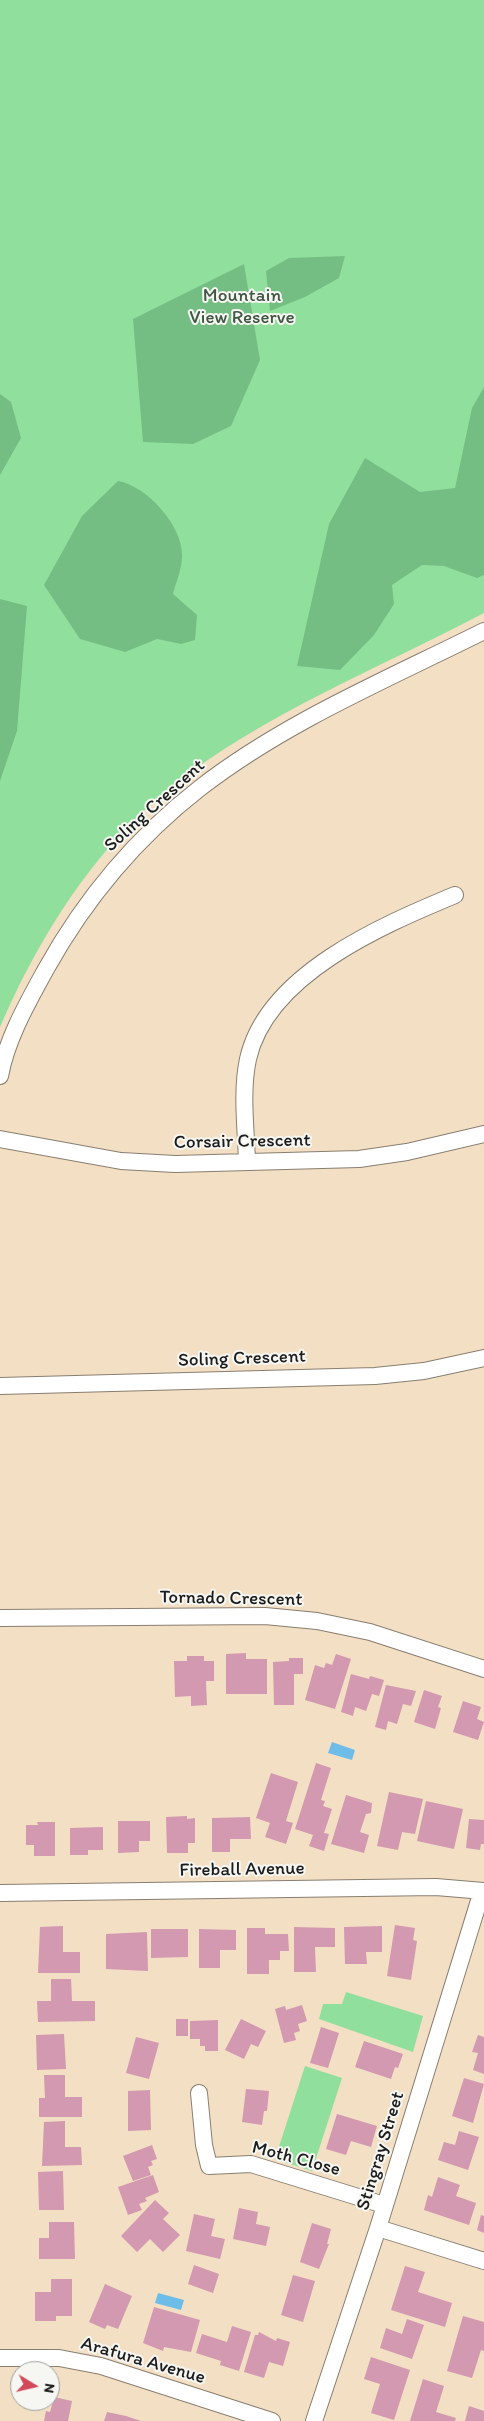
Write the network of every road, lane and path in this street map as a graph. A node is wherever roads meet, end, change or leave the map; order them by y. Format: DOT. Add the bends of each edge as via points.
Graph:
graph roads {
  1 [pos="484,631"];
  2 [pos="455,895"];
  3 [pos="0,1076"];
  4 [pos="484,1134"];
  5 [pos="0,1139"];
  6 [pos="247,1162"];
  7 [pos="484,1358"];
  8 [pos="0,1386"];
  9 [pos="0,1618"];
  10 [pos="484,1669"];
  11 [pos="483,1891"];
  12 [pos="0,1893"];
  13 [pos="198,2092"];
  14 [pos="384,2206"];
  15 [pos="378,2228"];
  16 [pos="484,2261"];
  17 [pos="0,2358"];
  18 [pos="272,2421"];
  19 [pos="314,2421"];
  1 -- 3 [label="street, Soling Crescent" via="309,718 200,788 152,831 85,905 60,945 24,1008"];
  2 -- 6 [label="street" via="381,926 345,948 294,987 271,1012 255,1040 247,1067"];
  4 -- 6 [label="street, Corsair Crescent" via="376,1158"];
  5 -- 6 [label="street, Corsair Crescent" via="121,1161 174,1164"];
  7 -- 8 [label="street, Soling Crescent" via="424,1371 375,1376"];
  9 -- 10 [label="street, Tornado Crescent" via="265,1616 317,1621 370,1632"];
  11 -- 12 [label="street, Fireball Avenue" via="436,1888"];
  11 -- 14 [label="street, Stingray Street"];
  13 -- 14 [label="street, Moth Close" via="204,2145 210,2166 238,2164 265,2168"];
  14 -- 15 [label="street, Stingray Street"];
  15 -- 16 [label="street"];
  15 -- 19 [label="street, Stingray Street"];
  17 -- 18 [label="street, Arafura Avenue" via="60,2358 101,2366"];
}
